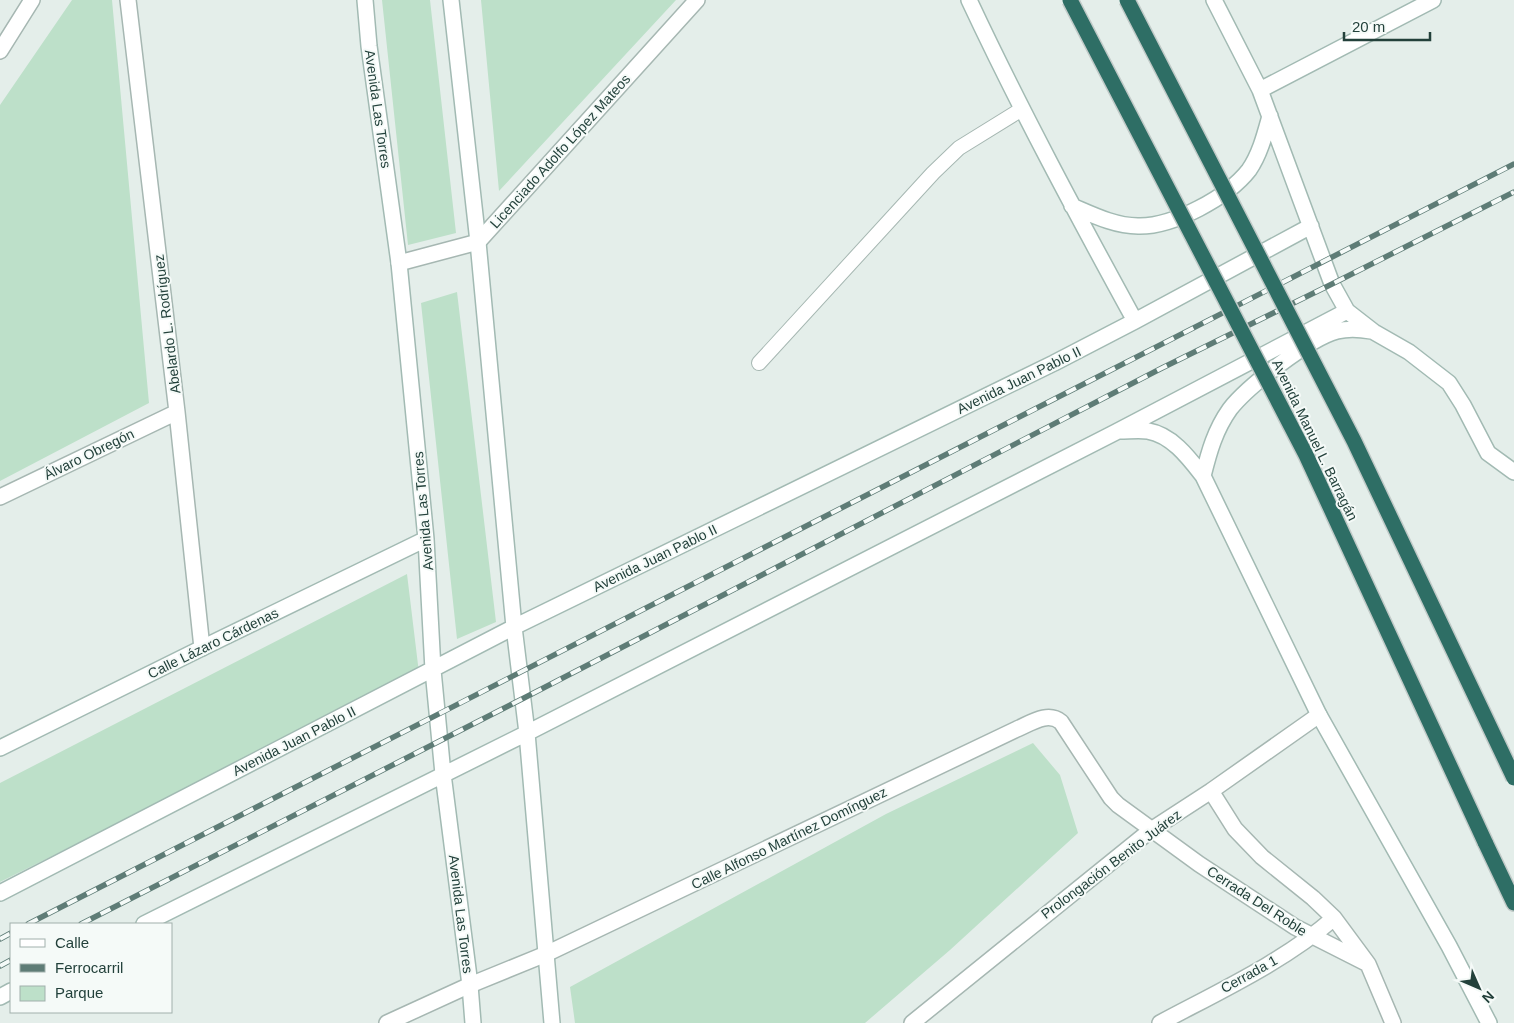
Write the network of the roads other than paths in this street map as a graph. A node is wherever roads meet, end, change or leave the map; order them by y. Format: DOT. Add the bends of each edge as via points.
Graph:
graph roads {
  1 [pos="32,0"];
  2 [pos="128,0"];
  3 [pos="365,0"];
  4 [pos="450,0"];
  5 [pos="697,0"];
  6 [pos="968,0"];
  7 [pos="1070,0"];
  8 [pos="1127,0"];
  9 [pos="1214,0"];
  10 [pos="1433,0"];
  11 [pos="0,51"];
  12 [pos="1260,90"];
  13 [pos="1022,109"];
  14 [pos="1270,116"];
  15 [pos="1072,206"];
  16 [pos="1311,226"];
  17 [pos="478,242"];
  18 [pos="399,263"];
  19 [pos="1347,311"];
  20 [pos="1135,321"];
  21 [pos="1374,332"];
  22 [pos="759,363"];
  23 [pos="177,412"];
  24 [pos="1116,432"];
  25 [pos="1514,472"];
  26 [pos="1203,476"];
  27 [pos="0,497"];
  28 [pos="426,539"];
  29 [pos="514,627"];
  30 [pos="202,648"];
  31 [pos="433,670"];
  32 [pos="1319,715"];
  33 [pos="527,733"];
  34 [pos="0,748"];
  35 [pos="443,774"];
  36 [pos="1514,778"];
  37 [pos="1211,791"];
  38 [pos="1150,830"];
  39 [pos="0,893"];
  40 [pos="1514,903"];
  41 [pos="1334,918"];
  42 [pos="146,923"];
  43 [pos="1312,937"];
  44 [pos="546,954"];
  45 [pos="1368,964"];
  46 [pos="470,985"];
  47 [pos="387,1023"];
  48 [pos="473,1023"];
  49 [pos="552,1023"];
  50 [pos="912,1023"];
  51 [pos="1160,1023"];
  52 [pos="1393,1023"];
  53 [pos="1490,1023"];
  1 -- 11 [label="street"];
  2 -- 23 [label="street, Abelardo L. Rodríguez"];
  3 -- 18 [label="street, Avenida Las Torres"];
  4 -- 17 [label="street"];
  5 -- 17 [label="street, Licenciado Adolfo López Mateos"];
  6 -- 13 [label="street"];
  7 -- 40 [label="highway, Avenida Manuel L. Barragán, bridge" via="1306,455"];
  8 -- 36 [label="highway, bridge" via="1354,441"];
  9 -- 12 [label="street"];
  10 -- 12 [label="street"];
  12 -- 14 [label="street"];
  13 -- 15 [label="street"];
  13 -- 22 [label="lane" via="959,148 933,173"];
  14 -- 15 [label="street" via="1263,144 1249,169 1235,184 1203,206 1165,223 1138,226 1104,220"];
  14 -- 16 [label="street"];
  15 -- 20 [label="street"];
  16 -- 19 [label="street" via="1332,284"];
  16 -- 20 [label="street, Avenida Juan Pablo II"];
  17 -- 18 [label="street"];
  17 -- 29 [label="street"];
  18 -- 28 [label="street, Avenida Las Torres"];
  19 -- 21 [label="street"];
  19 -- 24 [label="street"];
  20 -- 29 [label="street, Avenida Juan Pablo II"];
  21 -- 25 [label="street" via="1409,352 1448,382 1488,453"];
  21 -- 26 [label="street" via="1351,328 1328,334 1270,372 1230,409 1211,443"];
  23 -- 27 [label="street, Álvaro Obregón"];
  23 -- 30 [label="street, Abelardo L. Rodríguez"];
  24 -- 26 [label="street" via="1147,431 1161,435 1177,447"];
  24 -- 33 [label="street"];
  26 -- 32 [label="street"];
  28 -- 30 [label="street, Calle Lázaro Cárdenas"];
  28 -- 31 [label="street, Avenida Las Torres"];
  29 -- 31 [label="street, Avenida Juan Pablo II"];
  29 -- 33 [label="street"];
  30 -- 34 [label="street, Calle Lázaro Cárdenas"];
  31 -- 35 [label="street, Avenida Las Torres"];
  31 -- 39 [label="street, Avenida Juan Pablo II"];
  32 -- 37 [label="street, Prolongación Benito Juárez"];
  32 -- 53 [label="street"];
  33 -- 35 [label="street"];
  33 -- 44 [label="street"];
  35 -- 42 [label="street"];
  35 -- 46 [label="street, Avenida Las Torres"];
  37 -- 38 [label="street, Prolongación Benito Juárez"];
  37 -- 41 [label="street" via="1234,829"];
  38 -- 43 [label="street, Cerrada Del Roble"];
  38 -- 44 [label="street, Calle Alfonso Martínez Domínguez" via="1111,798 1061,722 1048,717"];
  38 -- 50 [label="street, Prolongación Benito Juárez"];
  41 -- 43 [label="street, Cerrada 1"];
  41 -- 45 [label="street"];
  43 -- 45 [label="street, Cerrada Del Roble"];
  43 -- 51 [label="street, Cerrada 1"];
  44 -- 46 [label="street, Calle Alfonso Martínez Domínguez"];
  44 -- 49 [label="street"];
  45 -- 52 [label="street"];
  46 -- 47 [label="street, Calle Alfonso Martínez Domínguez"];
  46 -- 48 [label="street, Avenida Las Torres"];
}
